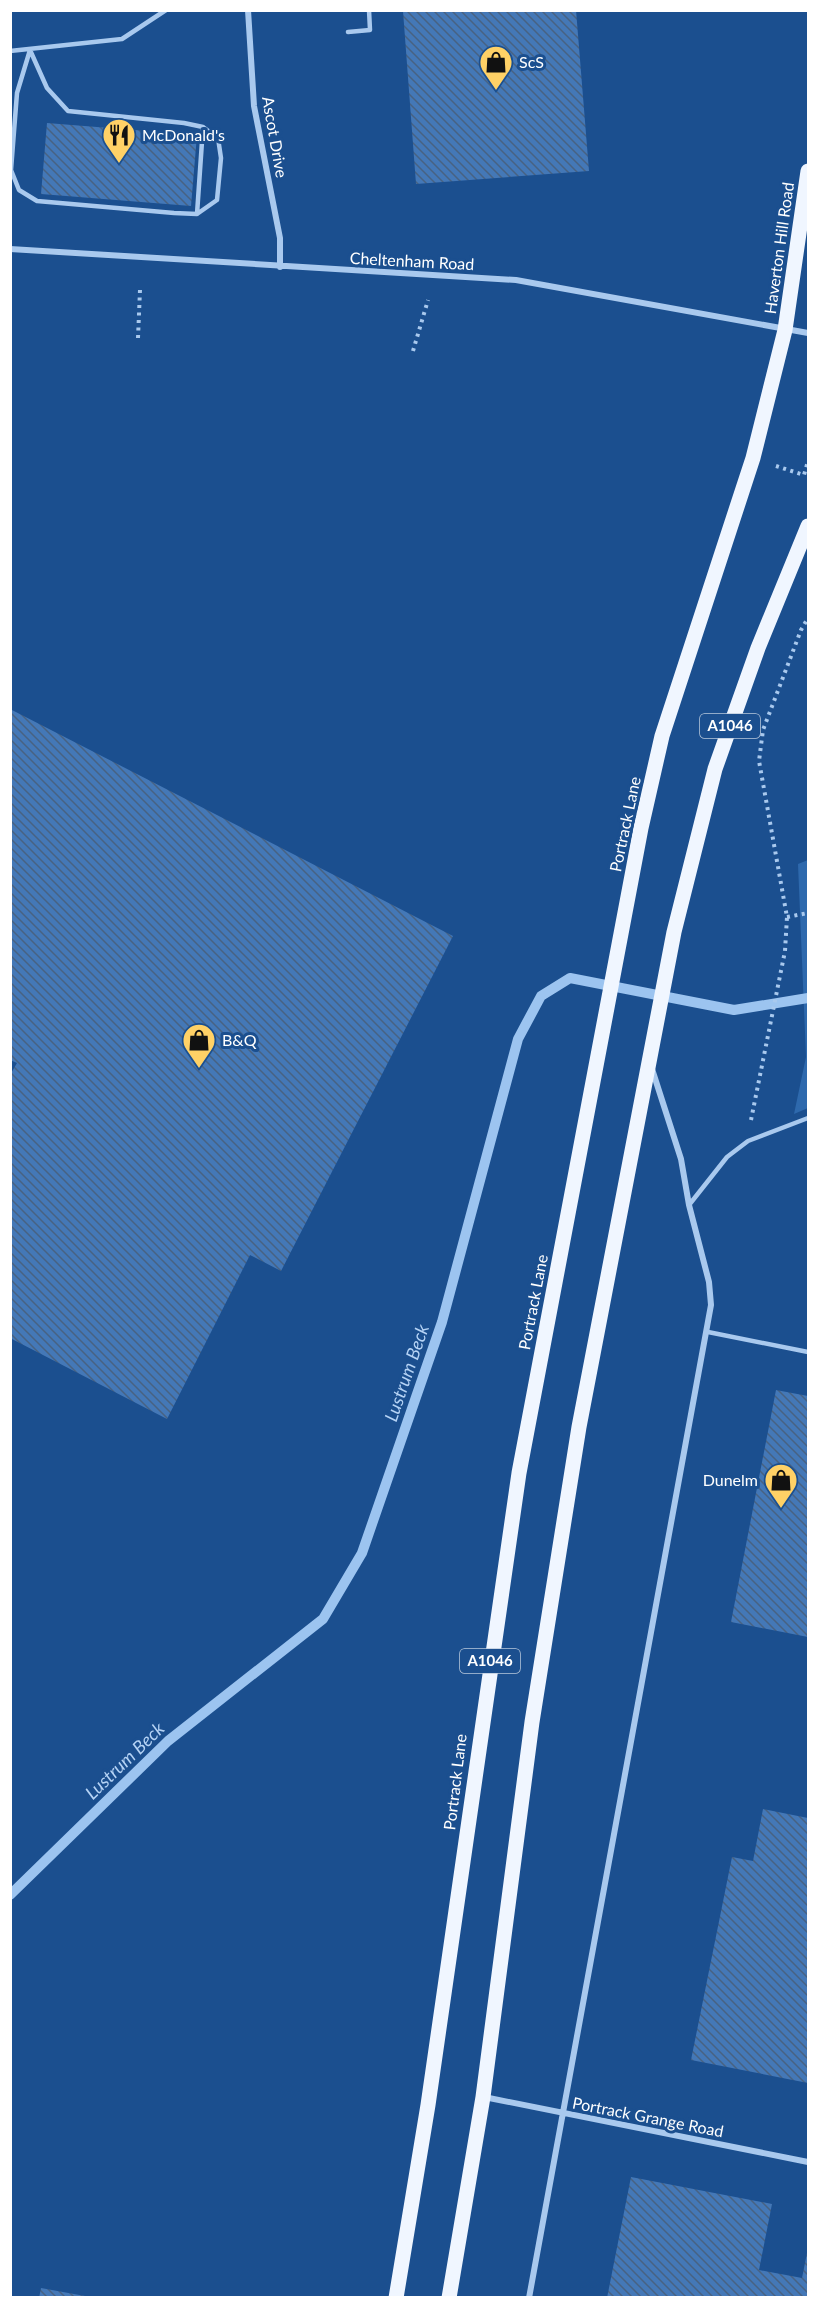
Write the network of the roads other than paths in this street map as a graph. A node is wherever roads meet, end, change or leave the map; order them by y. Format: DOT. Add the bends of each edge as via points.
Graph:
graph roads {
  1 [pos="166,10"];
  2 [pos="248,10"];
  3 [pos="369,10"];
  4 [pos="348,32"];
  5 [pos="30,50"];
  6 [pos="10,51"];
  7 [pos="203,127"];
  8 [pos="808,171"];
  9 [pos="197,214"];
  10 [pos="10,249"];
  11 [pos="280,267"];
  12 [pos="785,330"];
  13 [pos="808,333"];
  14 [pos="808,526"];
  15 [pos="650,1063"];
  16 [pos="808,1118"];
  17 [pos="689,1205"];
  18 [pos="708,1332"];
  19 [pos="808,1352"];
  20 [pos="483,2097"];
  21 [pos="563,2114"];
  22 [pos="808,2162"];
  23 [pos="396,2298"];
  24 [pos="449,2298"];
  25 [pos="529,2298"];
  1 -- 5 [label="lane" via="122,39"];
  2 -- 11 [label="street, Ascot Drive" via="254,106 280,238"];
  3 -- 4 [label="lane" via="370,30"];
  5 -- 6 [label="lane"];
  5 -- 7 [label="lane" via="46,88 68,111"];
  5 -- 9 [label="lane" via="17,93 10,170 19,190 36,201"];
  7 -- 9 [label="lane"];
  7 -- 9 [label="lane" via="218,138 221,158 217,200"];
  8 -- 12 [label="main road, Haverton Hill Road / A1046"];
  10 -- 11 [label="street, Cheltenham Road"];
  11 -- 12 [label="street, Cheltenham Road" via="516,280"];
  12 -- 13 [label="street, Cheltenham Road"];
  12 -- 23 [label="main road, Portrack Lane / A1046" via="753,458 662,736 623,925 519,1473"];
  14 -- 15 [label="main road, A1046" via="758,648 715,769 674,932"];
  15 -- 17 [label="street" via="681,1159"];
  15 -- 20 [label="main road, A1046" via="577,1439 532,1722"];
  16 -- 17 [label="lane" via="748,1141 727,1156"];
  17 -- 18 [label="street" via="710,1282"];
  18 -- 19 [label="lane"];
  18 -- 21 [label="street"];
  20 -- 21 [label="street, Portrack Grange Road"];
  20 -- 24 [label="main road, A1046"];
  21 -- 22 [label="street, Portrack Grange Road"];
  21 -- 25 [label="street"];
}
